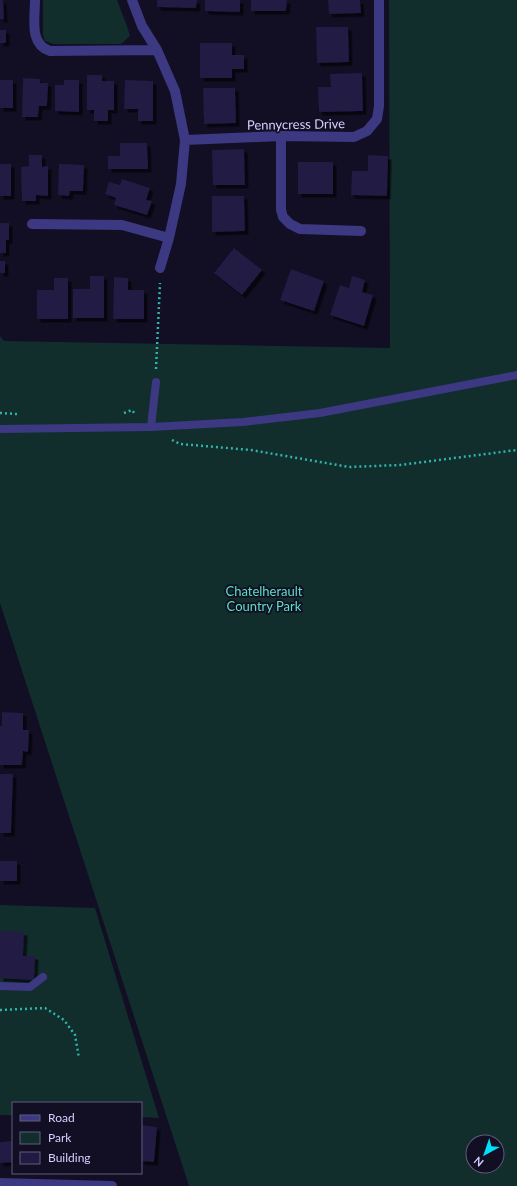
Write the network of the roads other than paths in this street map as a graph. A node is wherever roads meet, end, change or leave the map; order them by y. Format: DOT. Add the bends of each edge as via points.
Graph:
graph roads {
  1 [pos="35,0"];
  2 [pos="132,0"];
  3 [pos="379,0"];
  4 [pos="157,50"];
  5 [pos="281,136"];
  6 [pos="185,140"];
  7 [pos="32,224"];
  8 [pos="361,231"];
  9 [pos="169,238"];
  10 [pos="160,268"];
  11 [pos="517,375"];
  12 [pos="156,382"];
  13 [pos="151,428"];
  14 [pos="0,429"];
  15 [pos="44,977"];
  16 [pos="0,986"];
  17 [pos="0,1183"];
  18 [pos="112,1186"];
  19 [pos="121,1186"];
  1 -- 4 [label="street" via="35,37 43,48 50,51"];
  2 -- 4 [label="street" via="142,26"];
  3 -- 5 [label="street, Pennycress Drive" via="377,119 367,131 354,137"];
  4 -- 6 [label="street" via="175,91"];
  5 -- 6 [label="street, Pennycress Drive"];
  5 -- 8 [label="street" via="283,217 300,229"];
  6 -- 9 [label="street" via="181,184"];
  7 -- 9 [label="street" via="122,225"];
  9 -- 10 [label="street"];
  11 -- 13 [label="lane" via="320,413 242,422"];
  12 -- 13 [label="lane"];
  13 -- 14 [label="lane"];
  15 -- 16 [label="lane" via="30,987"];
  17 -- 18 [label="street"];
  18 -- 19 [label="street"];
}
